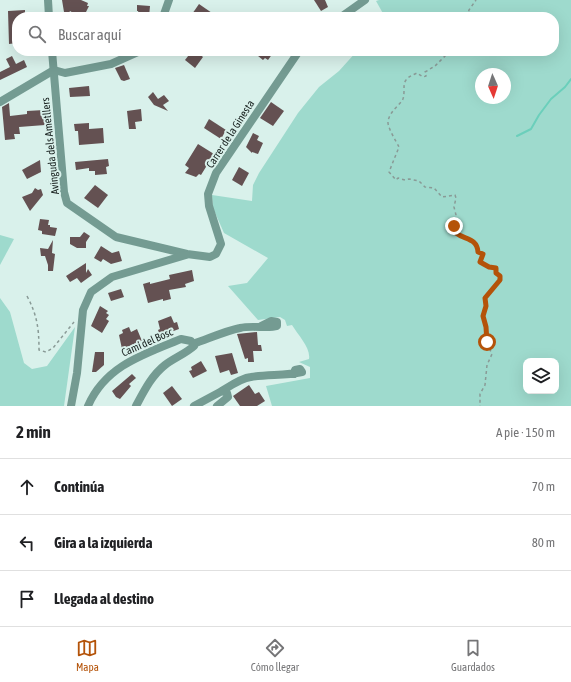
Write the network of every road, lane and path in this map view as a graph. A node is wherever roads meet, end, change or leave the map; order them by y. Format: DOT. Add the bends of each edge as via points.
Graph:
graph roads {
  1 [pos="48,0"];
  2 [pos="169,0"];
  3 [pos="365,0"];
  4 [pos="476,0"];
  5 [pos="49,12"];
  6 [pos="165,12"];
  7 [pos="348,12"];
  8 [pos="468,12"];
  9 [pos="53,56"];
  10 [pos="129,56"];
  11 [pos="296,56"];
  12 [pos="445,56"];
  13 [pos="54,70"];
  14 [pos="0,102"];
  15 [pos="163,248"];
  16 [pos="187,254"];
  17 [pos="163,262"];
  18 [pos="27,296"];
  19 [pos="82,316"];
  20 [pos="261,326"];
  21 [pos="193,344"];
  22 [pos="294,374"];
  23 [pos="222,391"];
  24 [pos="71,406"];
  25 [pos="88,406"];
  26 [pos="136,406"];
  27 [pos="194,406"];
  28 [pos="216,406"];
  29 [pos="480,406"];
  1 -- 5 [label="street"];
  2 -- 6 [label="street"];
  3 -- 7 [label="street"];
  4 -- 8 [label="path"];
  9 -- 13 [label="street, Avinguda dels Ametllers"];
  10 -- 13 [label="street" via="111,64 65,73"];
  11 -- 16 [label="street, Carrer de la Ginesta" via="216,173 208,194 221,244 216,254 210,257"];
  12 -- 29 [label="path" via="435,66 427,69 426,76 417,73 405,82 405,92 388,121 399,147 389,172 396,180 419,180 425,187 434,188 442,197 455,195 456,233 473,240 478,246 478,252 483,254 480,262 496,268 496,273 500,276 500,280 485,298 483,316 487,342 492,354 487,365 485,385 480,394"];
  13 -- 14 [label="street"];
  13 -- 15 [label="street, Avinguda dels Ametllers" via="64,192 68,203 116,237"];
  15 -- 16 [label="street, Avinguda dels Ametllers"];
  15 -- 17 [label="street" via="166,254"];
  16 -- 17 [label="street"];
  17 -- 19 [label="street" via="112,277 91,292"];
  18 -- 19 [label="path" via="35,312 39,350 46,352 53,348 74,321"];
  19 -- 24 [label="street"];
  20 -- 21 [label="street" via="240,328"];
  21 -- 25 [label="street, Camí del Bosc" via="181,339 119,367 103,382"];
  21 -- 26 [label="street" via="194,346 185,354 166,364 155,374"];
  22 -- 23 [label="street" via="249,377"];
  23 -- 27 [label="street"];
  23 -- 28 [label="street" via="227,393 228,397"];
}
